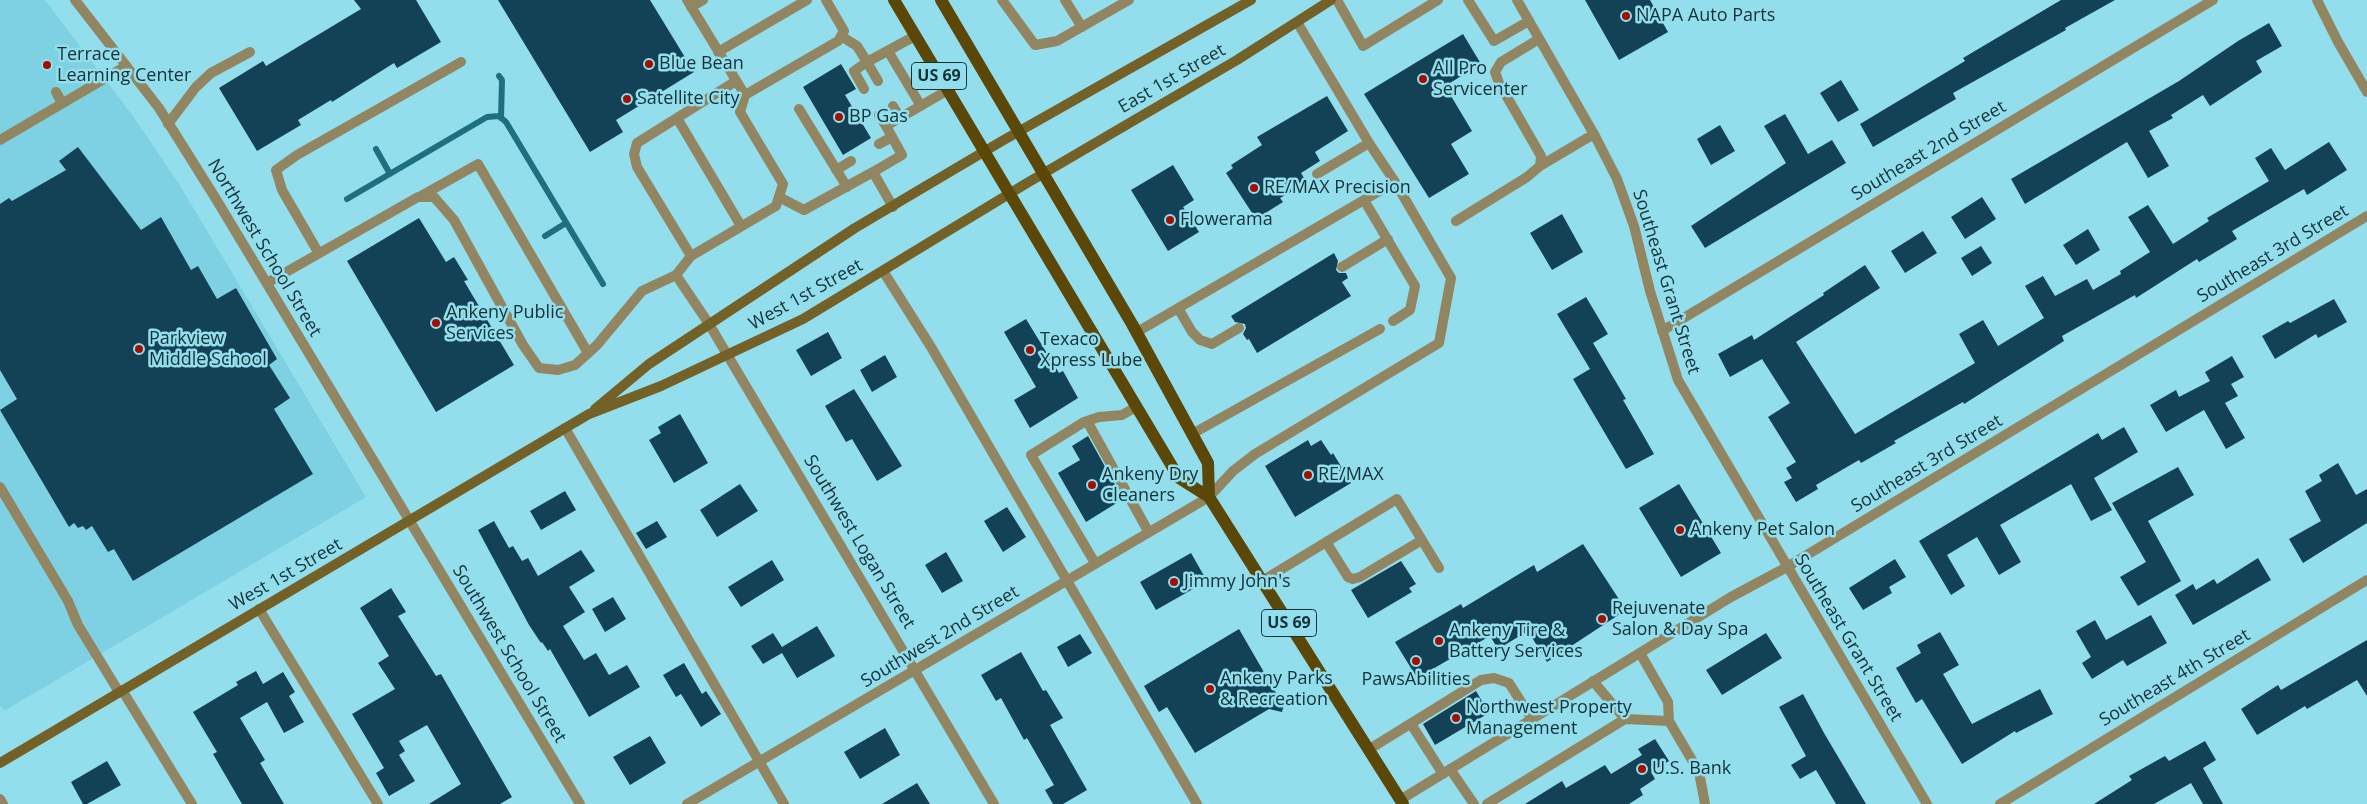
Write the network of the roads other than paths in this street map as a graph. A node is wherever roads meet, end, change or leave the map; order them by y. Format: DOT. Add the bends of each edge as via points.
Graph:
graph roads {
  1 [pos="75,0"];
  2 [pos="703,0"];
  3 [pos="806,0"];
  4 [pos="826,0"];
  5 [pos="894,0"];
  6 [pos="941,0"];
  7 [pos="1002,0"];
  8 [pos="1065,0"];
  9 [pos="1130,0"];
  10 [pos="1251,0"];
  11 [pos="1331,0"];
  12 [pos="1337,0"];
  13 [pos="1438,0"];
  14 [pos="1468,0"];
  15 [pos="1517,0"];
  16 [pos="2213,0"];
  17 [pos="2317,0"];
  18 [pos="689,4"];
  19 [pos="1529,21"];
  20 [pos="1297,22"];
  21 [pos="1082,27"];
  22 [pos="841,36"];
  23 [pos="915,36"];
  24 [pos="1539,38"];
  25 [pos="888,51"];
  26 [pos="250,52"];
  27 [pos="718,52"];
  28 [pos="461,62"];
  29 [pos="867,62"];
  30 [pos="126,66"];
  31 [pos="736,81"];
  32 [pos="878,81"];
  33 [pos="864,89"];
  34 [pos="948,90"];
  35 [pos="56,92"];
  36 [pos="2367,92"];
  37 [pos="745,95"];
  38 [pos="62,103"];
  39 [pos="893,106"];
  40 [pos="921,106"];
  41 [pos="799,108"];
  42 [pos="879,115"];
  43 [pos="677,118"];
  44 [pos="900,118"];
  45 [pos="168,124"];
  46 [pos="886,126"];
  47 [pos="1019,132"];
  48 [pos="1594,134"];
  49 [pos="892,137"];
  50 [pos="0,140"];
  51 [pos="1002,141"];
  52 [pos="1369,143"];
  53 [pos="879,144"];
  54 [pos="985,152"];
  55 [pos="851,161"];
  56 [pos="1540,166"];
  57 [pos="836,170"];
  58 [pos="873,172"];
  59 [pos="1044,173"];
  60 [pos="1317,174"];
  61 [pos="1395,182"];
  62 [pos="1027,183"];
  63 [pos="847,187"];
  64 [pos="1010,193"];
  65 [pos="418,197"];
  66 [pos="779,197"];
  67 [pos="1364,200"];
  68 [pos="893,207"];
  69 [pos="2367,216"];
  70 [pos="1456,221"];
  71 [pos="741,226"];
  72 [pos="1388,239"];
  73 [pos="318,252"];
  74 [pos="691,256"];
  75 [pos="1342,266"];
  76 [pos="883,270"];
  77 [pos="676,275"];
  78 [pos="267,283"];
  79 [pos="1178,308"];
  80 [pos="1393,321"];
  81 [pos="709,324"];
  82 [pos="1239,328"];
  83 [pos="1380,329"];
  84 [pos="1662,331"];
  85 [pos="1137,332"];
  86 [pos="588,353"];
  87 [pos="728,354"];
  88 [pos="1136,407"];
  89 [pos="589,414"];
  90 [pos="1087,421"];
  91 [pos="565,428"];
  92 [pos="1192,434"];
  93 [pos="0,487"];
  94 [pos="1209,497"];
  95 [pos="410,522"];
  96 [pos="1148,531"];
  97 [pos="1422,540"];
  98 [pos="1326,542"];
  99 [pos="1095,563"];
  100 [pos="1787,567"];
  101 [pos="1439,568"];
  102 [pos="1066,580"];
  103 [pos="2367,580"];
  104 [pos="1262,581"];
  105 [pos="260,609"];
  106 [pos="1640,652"];
  107 [pos="916,671"];
  108 [pos="1593,681"];
  109 [pos="121,691"];
  110 [pos="1532,719"];
  111 [pos="1625,719"];
  112 [pos="1669,722"];
  113 [pos="1411,724"];
  114 [pos="1368,750"];
  115 [pos="760,761"];
  116 [pos="0,763"];
  117 [pos="1446,771"];
  118 [pos="0,799"];
  119 [pos="1398,803"];
  120 [pos="3,804"];
  121 [pos="192,804"];
  122 [pos="378,804"];
  123 [pos="580,804"];
  124 [pos="686,804"];
  125 [pos="784,804"];
  126 [pos="994,804"];
  127 [pos="1197,804"];
  128 [pos="1474,804"];
  129 [pos="1486,804"];
  130 [pos="1705,804"];
  131 [pos="1927,804"];
  132 [pos="2000,804"];
  1 -- 30 [label="street, Northwest School Street"];
  2 -- 18 [label="street"];
  3 -- 27 [label="street"];
  4 -- 22 [label="street" via="844,31"];
  5 -- 23 [label="main road, US 69"];
  6 -- 47 [label="main road, US 69"];
  7 -- 21 [label="street" via="1035,45 1057,41"];
  8 -- 21 [label="street"];
  9 -- 21 [label="street"];
  10 -- 47 [label="main road, East 1st Street"];
  11 -- 20 [label="main road, East 1st Street"];
  12 -- 13 [label="street" via="1364,46"];
  14 -- 19 [label="street" via="1494,41"];
  15 -- 19 [label="street, Southeast Grant Street"];
  16 -- 84 [label="street, Southeast 2nd Street"];
  17 -- 36 [label="street"];
  18 -- 27 [label="street"];
  19 -- 24 [label="street, Southeast Grant Street"];
  20 -- 52 [label="street, Southwest 2nd Street"];
  20 -- 59 [label="main road, East 1st Street"];
  22 -- 29 [label="street" via="856,46"];
  22 -- 37 [label="street" via="838,41"];
  23 -- 25 [label="street"];
  23 -- 34 [label="main road, US 69"];
  24 -- 48 [label="street, Southeast Grant Street"];
  24 -- 56 [label="street" via="1502,62 1495,72 1540,156"];
  25 -- 29 [label="street"];
  25 -- 40 [label="street"];
  26 -- 45 [label="street" via="211,73"];
  27 -- 31 [label="street"];
  28 -- 73 [label="street" via="297,154 276,170 282,190"];
  29 -- 32 [label="street"];
  29 -- 33 [label="street" via="854,71"];
  30 -- 38 [label="street"];
  30 -- 45 [label="street, Northwest School Street"];
  31 -- 37 [label="street"];
  31 -- 43 [label="street"];
  34 -- 40 [label="street"];
  34 -- 54 [label="main road, US 69"];
  35 -- 38 [label="street"];
  37 -- 66 [label="street" via="740,112 783,184"];
  38 -- 50 [label="street"];
  39 -- 44 [label="street"];
  40 -- 44 [label="street"];
  41 -- 57 [label="street"];
  42 -- 46 [label="street"];
  43 -- 71 [label="street"];
  43 -- 74 [label="street" via="637,143 634,154 637,167"];
  44 -- 46 [label="street"];
  45 -- 78 [label="street, Northwest School Street"];
  46 -- 49 [label="street"];
  47 -- 51 [label="main road, East 1st Street"];
  47 -- 59 [label="main road, US 69"];
  48 -- 56 [label="street"];
  48 -- 84 [label="street, Southeast Grant Street" via="1617,179 1634,226"];
  49 -- 53 [label="street"];
  49 -- 58 [label="street" via="902,155"];
  51 -- 54 [label="main road, West 1st Street"];
  52 -- 60 [label="street"];
  52 -- 61 [label="street, Southwest 2nd Street"];
  54 -- 64 [label="main road, US 69"];
  54 -- 68 [label="main road, West 1st Street"];
  55 -- 57 [label="street"];
  56 -- 70 [label="street"];
  57 -- 63 [label="street"];
  58 -- 63 [label="street"];
  58 -- 68 [label="street"];
  59 -- 62 [label="main road, East 1st Street"];
  59 -- 85 [label="main road, US 69"];
  61 -- 67 [label="street"];
  61 -- 94 [label="street, Southwest 2nd Street" via="1451,278 1439,343 1255,454 1233,471"];
  62 -- 64 [label="main road, West 1st Street"];
  63 -- 66 [label="street" via="804,210"];
  64 -- 76 [label="main road, West 1st Street"];
  64 -- 88 [label="main road, US 69"];
  65 -- 73 [label="street"];
  65 -- 86 [label="street" via="434,198 454,220 523,346 539,368 558,370 575,366"];
  65 -- 86 [label="street" via="478,164"];
  66 -- 71 [label="street" via="776,206"];
  67 -- 72 [label="street"];
  67 -- 79 [label="street"];
  68 -- 81 [label="main road, West 1st Street" via="855,228"];
  69 -- 100 [label="street, Southeast 3rd Street"];
  71 -- 74 [label="street"];
  72 -- 75 [label="street"];
  72 -- 80 [label="street" via="1415,286 1410,310"];
  73 -- 78 [label="street"];
  74 -- 77 [label="street"];
  76 -- 87 [label="main road, West 1st Street" via="803,319"];
  76 -- 102 [label="street"];
  77 -- 81 [label="street, Southwest Logan Street"];
  77 -- 86 [label="street" via="642,291"];
  78 -- 95 [label="street, Northwest School Street"];
  79 -- 82 [label="street" via="1192,332 1200,340 1212,344"];
  79 -- 85 [label="street"];
  81 -- 87 [label="street, Southwest Logan Street"];
  81 -- 89 [label="main road, West 1st Street" via="648,364"];
  83 -- 92 [label="street"];
  84 -- 100 [label="street, Southeast Grant Street" via="1678,380"];
  85 -- 92 [label="main road, US 69"];
  87 -- 89 [label="main road, West 1st Street" via="661,386"];
  87 -- 107 [label="street, Southwest Logan Street"];
  88 -- 90 [label="street" via="1122,415"];
  88 -- 94 [label="main road, US 69" via="1179,478"];
  89 -- 91 [label="main road, West 1st Street"];
  90 -- 96 [label="street"];
  90 -- 99 [label="street" via="1031,455"];
  91 -- 95 [label="main road, West 1st Street"];
  91 -- 115 [label="street"];
  92 -- 94 [label="main road, US 69" via="1208,463"];
  93 -- 109 [label="street" via="68,601 78,625"];
  94 -- 96 [label="street, Southwest 2nd Street"];
  94 -- 104 [label="main road, US 69"];
  95 -- 105 [label="main road, West 1st Street"];
  95 -- 123 [label="street, Southwest School Street"];
  96 -- 99 [label="street, Southwest 2nd Street"];
  97 -- 98 [label="street" via="1353,579 1348,577"];
  97 -- 98 [label="street" via="1397,499"];
  97 -- 101 [label="street"];
  98 -- 104 [label="street"];
  99 -- 102 [label="street, Southwest 2nd Street"];
  100 -- 106 [label="street, Southeast 3rd Street"];
  100 -- 131 [label="street, Southeast Grant Street"];
  102 -- 107 [label="street, Southwest 2nd Street"];
  102 -- 127 [label="street"];
  103 -- 132 [label="street, Southeast 4th Street"];
  104 -- 114 [label="main road, US 69"];
  105 -- 109 [label="main road, West 1st Street"];
  105 -- 122 [label="street"];
  106 -- 108 [label="street, Southeast 3rd Street"];
  106 -- 112 [label="street" via="1668,702"];
  107 -- 115 [label="street, Southwest 2nd Street"];
  107 -- 126 [label="street, Southwest Logan Street"];
  108 -- 110 [label="street, Southeast 3rd Street"];
  108 -- 111 [label="street"];
  109 -- 116 [label="main road, West 1st Street"];
  109 -- 121 [label="street"];
  110 -- 113 [label="street" via="1509,683 1494,678 1481,680"];
  110 -- 117 [label="street, Southeast 3rd Street"];
  111 -- 112 [label="street"];
  111 -- 129 [label="street"];
  112 -- 130 [label="street" via="1700,772"];
  113 -- 114 [label="street"];
  113 -- 117 [label="street"];
  114 -- 119 [label="main road, US 69"];
  115 -- 124 [label="street, Southwest 2nd Street"];
  115 -- 125 [label="street"];
  117 -- 119 [label="street, Southeast 3rd Street"];
  117 -- 128 [label="street"];
  118 -- 120 [label="street"];
}
